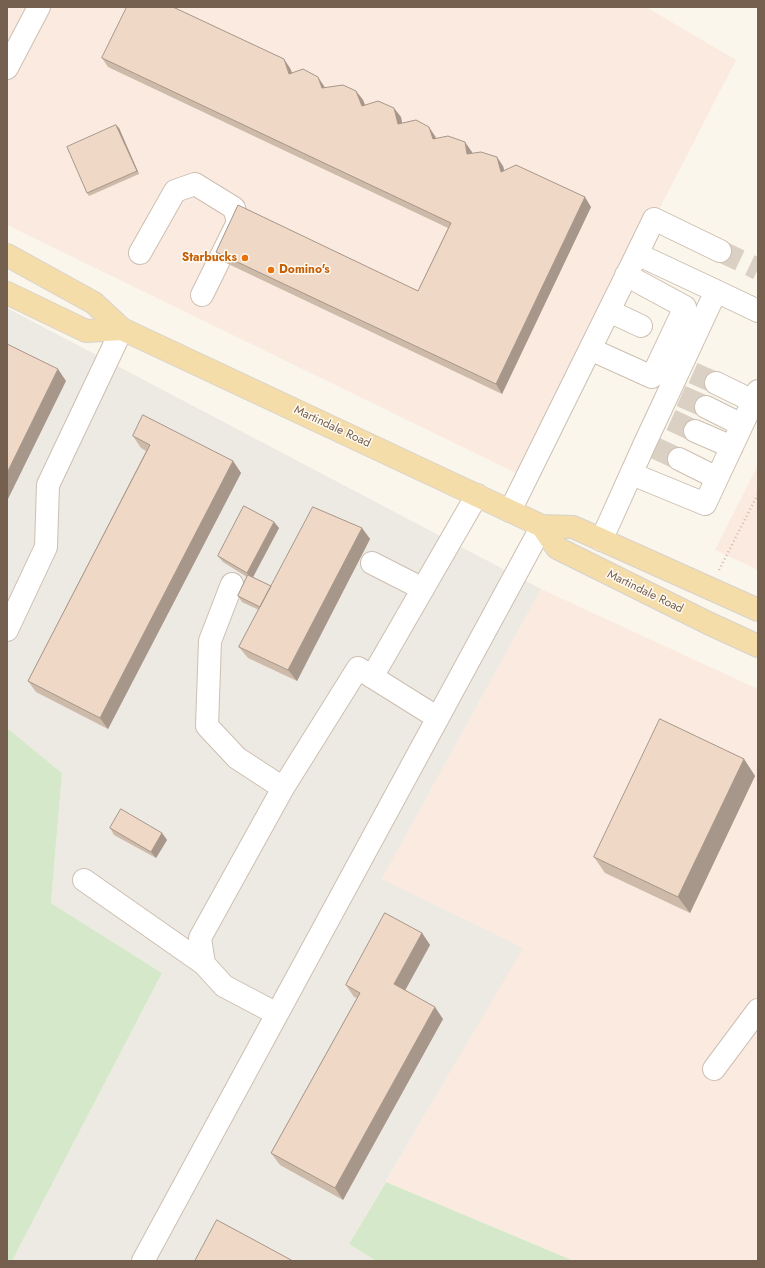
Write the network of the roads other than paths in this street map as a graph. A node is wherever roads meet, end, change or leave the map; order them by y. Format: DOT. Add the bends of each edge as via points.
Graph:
graph roads {
  1 [pos="39,7"];
  2 [pos="7,68"];
  3 [pos="720,251"];
  4 [pos="140,254"];
  5 [pos="637,254"];
  6 [pos="7,255"];
  7 [pos="626,275"];
  8 [pos="716,291"];
  9 [pos="7,293"];
  10 [pos="202,296"];
  11 [pos="609,311"];
  12 [pos="758,311"];
  13 [pos="641,326"];
  14 [pos="122,329"];
  15 [pos="590,349"];
  16 [pos="716,384"];
  17 [pos="756,396"];
  18 [pos="706,407"];
  19 [pos="742,424"];
  20 [pos="695,431"];
  21 [pos="732,447"];
  22 [pos="679,459"];
  23 [pos="632,474"];
  24 [pos="717,478"];
  25 [pos="477,495"];
  26 [pos="510,511"];
  27 [pos="542,526"];
  28 [pos="601,540"];
  29 [pos="372,563"];
  30 [pos="232,584"];
  31 [pos="423,589"];
  32 [pos="758,610"];
  33 [pos="7,630"];
  34 [pos="758,646"];
  35 [pos="372,677"];
  36 [pos="438,718"];
  37 [pos="284,788"];
  38 [pos="84,880"];
  39 [pos="204,964"];
  40 [pos="758,1010"];
  41 [pos="277,1014"];
  42 [pos="714,1069"];
  43 [pos="142,1261"];
  1 -- 2 [label="street"];
  3 -- 5 [label="street" via="654,219"];
  4 -- 10 [label="street" via="175,191 195,184 234,208 238,222"];
  5 -- 7 [label="street"];
  5 -- 8 [label="street"];
  6 -- 14 [label="main road, Martindale Road" via="94,303"];
  7 -- 11 [label="street"];
  7 -- 15 [label="street" via="685,307 652,377"];
  8 -- 12 [label="street"];
  8 -- 23 [label="street" via="687,370 650,445"];
  9 -- 14 [label="main road, Martindale Road" via="86,331"];
  11 -- 13 [label="street"];
  11 -- 15 [label="street"];
  14 -- 25 [label="main road, Martindale Road"];
  14 -- 33 [label="street" via="48,485 46,547"];
  15 -- 26 [label="street"];
  16 -- 17 [label="street"];
  17 -- 19 [label="street"];
  18 -- 19 [label="street"];
  19 -- 21 [label="street"];
  20 -- 21 [label="street"];
  21 -- 24 [label="street"];
  22 -- 24 [label="street"];
  23 -- 24 [label="street" via="705,504"];
  23 -- 28 [label="street"];
  25 -- 26 [label="main road, Martindale Road"];
  25 -- 31 [label="street"];
  26 -- 27 [label="main road, Martindale Road"];
  27 -- 28 [label="main road, Martindale Road" via="574,527"];
  27 -- 34 [label="main road, Martindale Road" via="557,548"];
  27 -- 36 [label="street"];
  28 -- 32 [label="main road, Martindale Road"];
  29 -- 31 [label="street"];
  30 -- 37 [label="street" via="210,641 207,726 237,758"];
  31 -- 35 [label="street"];
  35 -- 36 [label="street"];
  35 -- 37 [label="street" via="358,668"];
  36 -- 41 [label="street"];
  37 -- 39 [label="street" via="200,938"];
  38 -- 39 [label="street"];
  39 -- 41 [label="street" via="224,986"];
  40 -- 42 [label="street"];
  41 -- 43 [label="street"];
}
